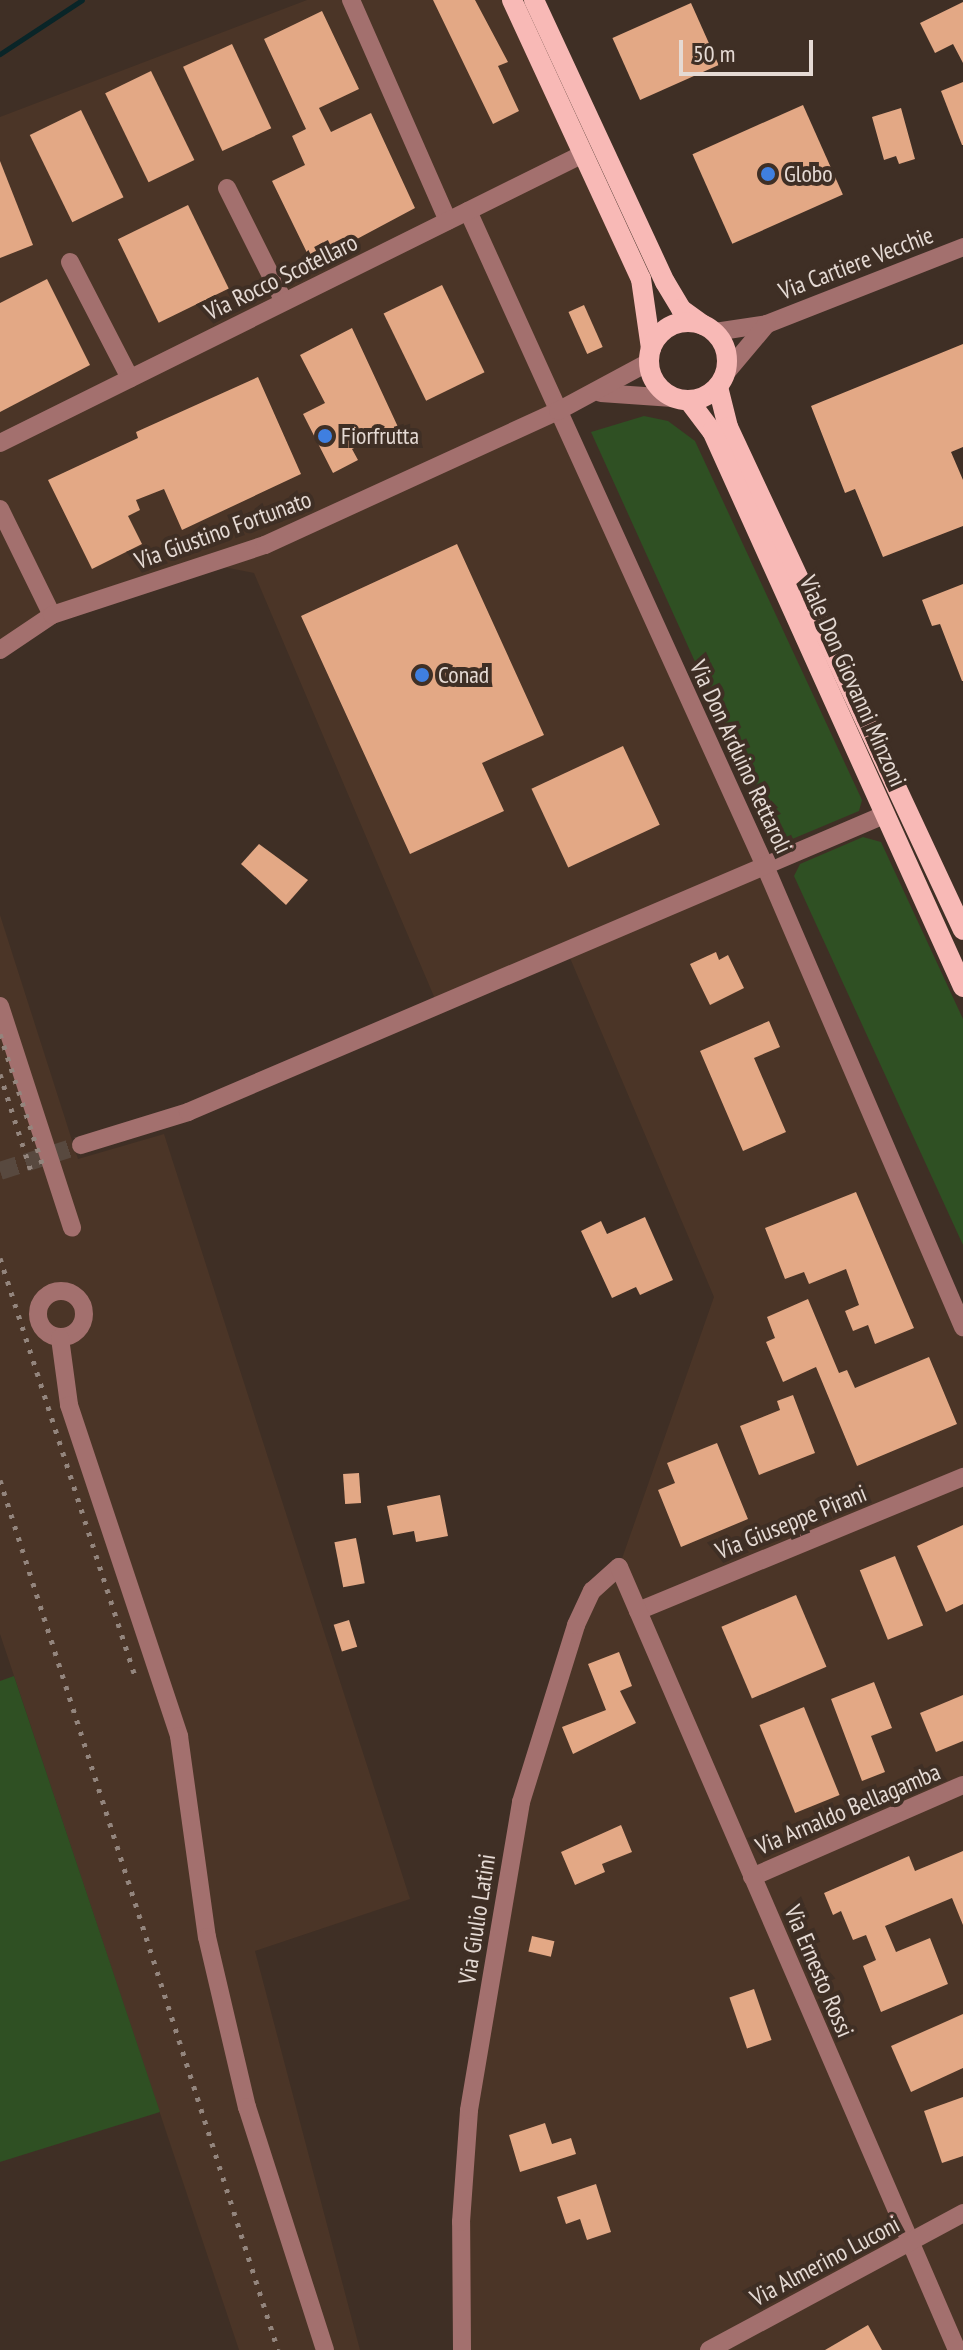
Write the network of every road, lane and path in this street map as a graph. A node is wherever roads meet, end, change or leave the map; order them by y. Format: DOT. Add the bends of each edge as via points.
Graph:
graph roads {
  1 [pos="351,0"];
  2 [pos="512,0"];
  3 [pos="534,0"];
  4 [pos="583,154"];
  5 [pos="227,188"];
  6 [pos="468,211"];
  7 [pos="448,221"];
  8 [pos="963,247"];
  9 [pos="70,262"];
  10 [pos="284,302"];
  11 [pos="767,324"];
  12 [pos="709,328"];
  13 [pos="650,355"];
  14 [pos="130,378"];
  15 [pos="722,380"];
  16 [pos="594,394"];
  17 [pos="681,399"];
  18 [pos="558,411"];
  19 [pos="0,443"];
  20 [pos="0,509"];
  21 [pos="52,615"];
  22 [pos="0,650"];
  23 [pos="884,815"];
  24 [pos="765,866"];
  25 [pos="963,930"];
  26 [pos="963,987"];
  27 [pos="0,1006"];
  28 [pos="81,1145"];
  29 [pos="72,1228"];
  30 [pos="963,1327"];
  31 [pos="60,1338"];
  32 [pos="963,1477"];
  33 [pos="638,1611"];
  34 [pos="963,1785"];
  35 [pos="752,1877"];
  36 [pos="963,2213"];
  37 [pos="910,2242"];
  38 [pos="325,2350"];
  39 [pos="462,2350"];
  40 [pos="709,2350"];
  41 [pos="957,2350"];
  1 -- 7 [label="street"];
  2 -- 4 [label="main road, Viale Don Giovanni Minzoni"];
  3 -- 12 [label="main road" via="665,282 681,309"];
  4 -- 6 [label="street, Via Rocco Scotellaro"];
  4 -- 13 [label="main road, Viale Don Giovanni Minzoni" via="641,279"];
  5 -- 10 [label="street"];
  6 -- 7 [label="street, Via Rocco Scotellaro"];
  6 -- 18 [label="street, Via Don Arduino Rettaroli"];
  7 -- 10 [label="street, Via Rocco Scotellaro"];
  8 -- 11 [label="street, Via Cartiere Vecchie"];
  9 -- 14 [label="street"];
  10 -- 14 [label="street, Via Rocco Scotellaro"];
  11 -- 12 [label="street, Via Cartiere Vecchie"];
  11 -- 15 [label="street, Via Cartiere Vecchie"];
  12 -- 13 [label="main road" via="678,323"];
  12 -- 15 [label="main road, Viale Don Giovanni Minzoni" via="726,352"];
  13 -- 16 [label="street, Via Giustino Fortunato"];
  13 -- 17 [label="main road, Viale Don Giovanni Minzoni" via="655,384"];
  14 -- 19 [label="street, Via Rocco Scotellaro"];
  15 -- 17 [label="main road"];
  15 -- 25 [label="main road, Viale Don Giovanni Minzoni" via="734,440"];
  16 -- 17 [label="street, Via Giustino Fortunato" via="618,391"];
  16 -- 18 [label="street, Via Giustino Fortunato"];
  17 -- 23 [label="main road, Viale Don Giovanni Minzoni" via="712,431"];
  18 -- 21 [label="street, Via Giustino Fortunato" via="265,545"];
  18 -- 24 [label="street, Via Don Arduino Rettaroli"];
  20 -- 21 [label="street"];
  21 -- 22 [label="street, Via Giustino Fortunato"];
  23 -- 24 [label="street"];
  23 -- 26 [label="main road, Viale Don Giovanni Minzoni"];
  24 -- 28 [label="street" via="188,1112"];
  24 -- 30 [label="street, Via Don Arduino Rettaroli"];
  27 -- 29 [label="street"];
  31 -- 38 [label="street" via="69,1405 179,1736 210,1952 261,2154"];
  32 -- 33 [label="street, Via Giuseppe Pirani"];
  33 -- 35 [label="street, Via Ernesto Rossi"];
  33 -- 39 [label="street, Via Giulio Latini" via="619,1567 592,1591 559,1668 524,1789 469,2110 460,2250"];
  34 -- 35 [label="street, Via Arnaldo Bellagamba"];
  35 -- 37 [label="street, Via Ernesto Rossi"];
  36 -- 37 [label="street, Via Almerino Luconi"];
  37 -- 40 [label="street, Via Almerino Luconi"];
  37 -- 41 [label="street, Via Ernesto Rossi"];
}
